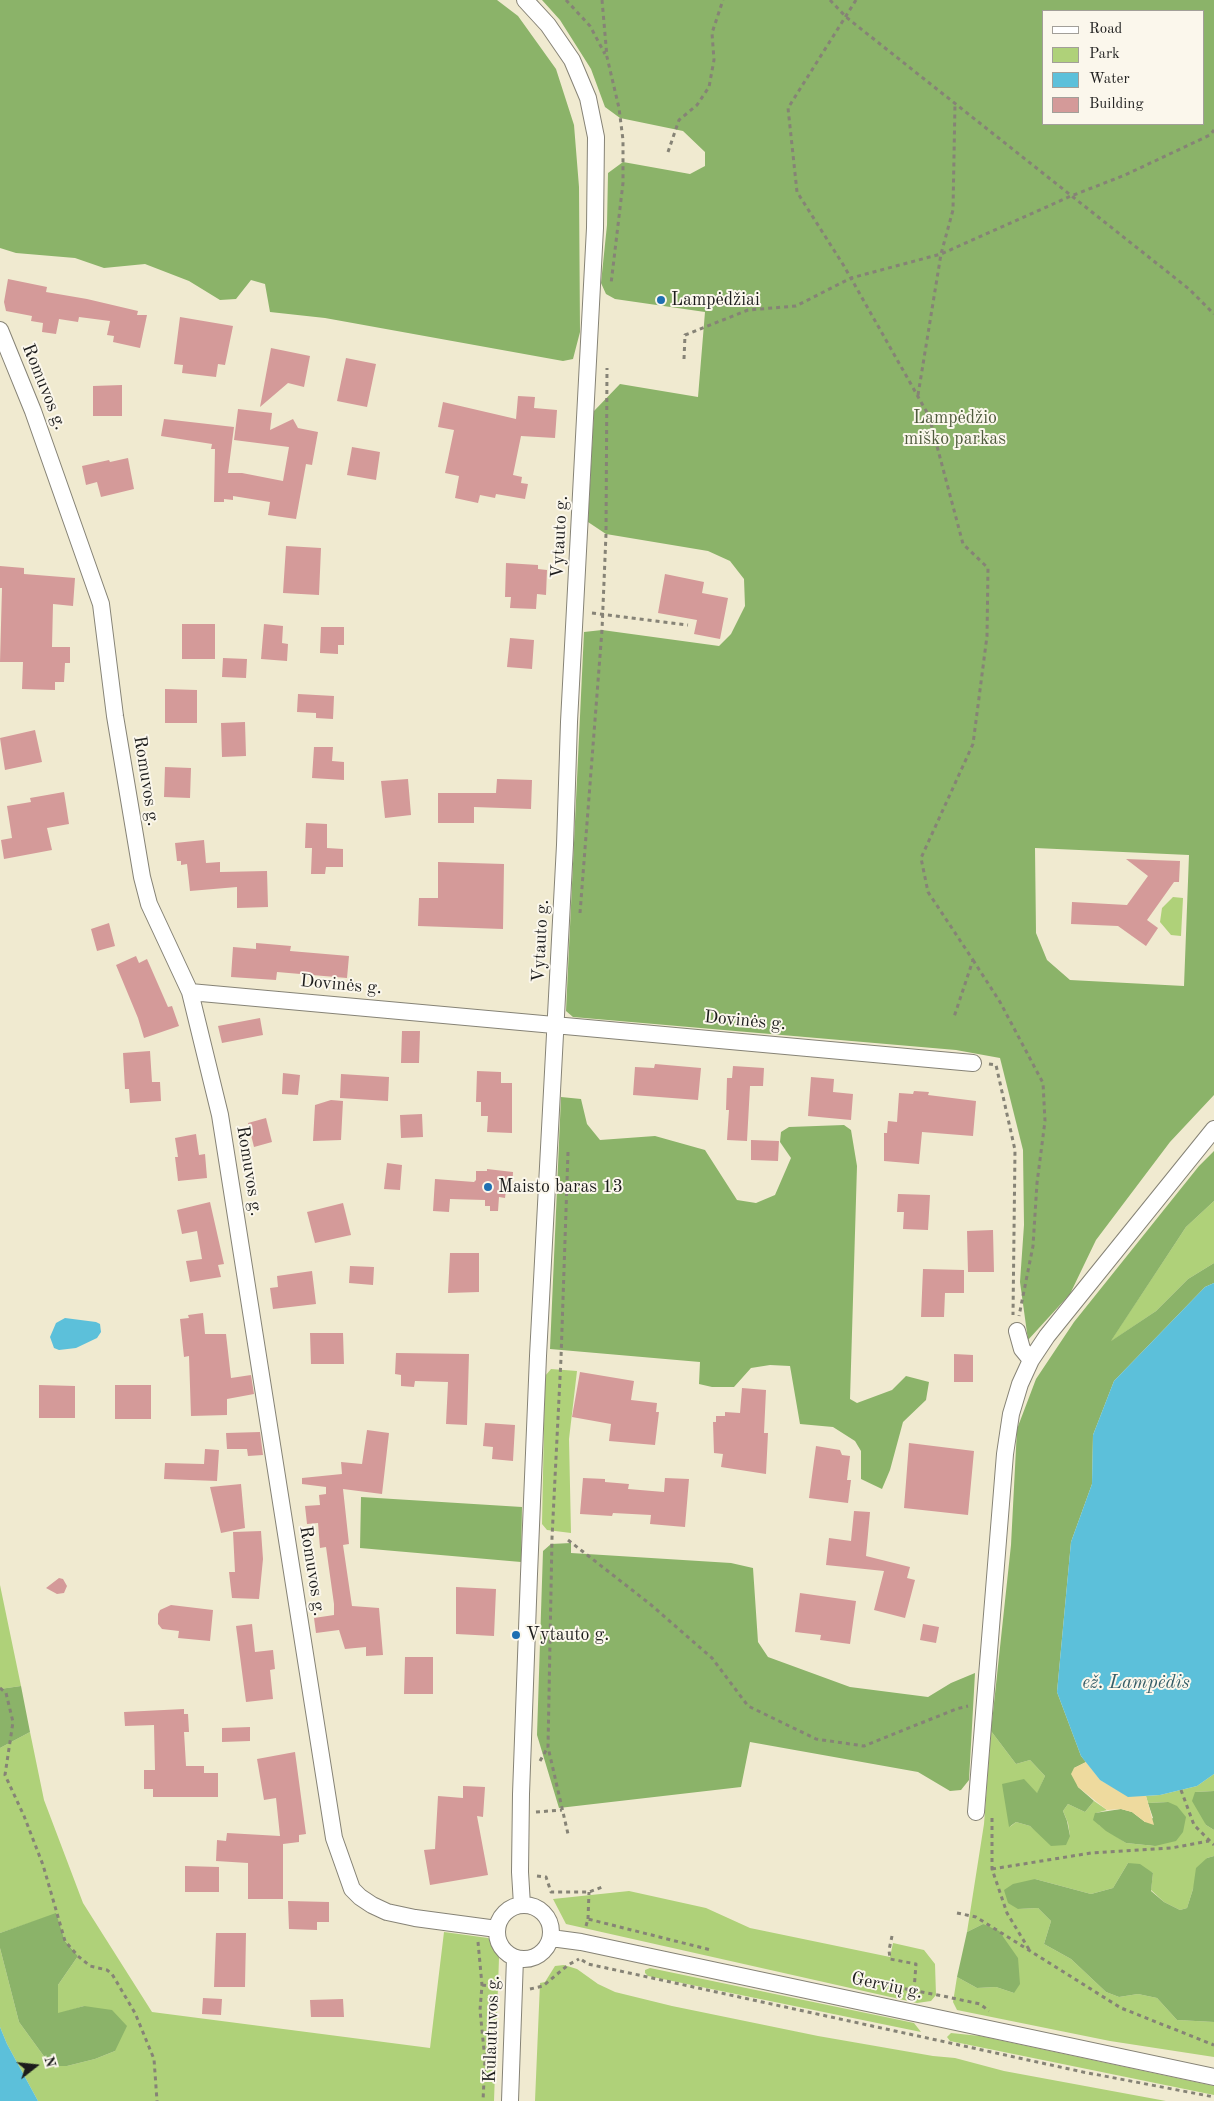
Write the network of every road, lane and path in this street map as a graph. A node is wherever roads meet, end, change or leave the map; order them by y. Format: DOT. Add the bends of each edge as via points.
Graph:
graph roads {
  1 [pos="525,0"];
  2 [pos="566,0"];
  3 [pos="723,0"];
  4 [pos="830,0"];
  5 [pos="856,0"];
  6 [pos="846,17"];
  7 [pos="606,57"];
  8 [pos="954,103"];
  9 [pos="1214,130"];
  10 [pos="668,152"];
  11 [pos="1071,196"];
  12 [pos="941,254"];
  13 [pos="851,278"];
  14 [pos="1214,314"];
  15 [pos="0,330"];
  16 [pos="684,359"];
  17 [pos="607,364"];
  18 [pos="917,396"];
  19 [pos="576,610"];
  20 [pos="602,614"];
  21 [pos="688,625"];
  22 [pos="580,917"];
  23 [pos="973,960"];
  24 [pos="190,992"];
  25 [pos="954,1017"];
  26 [pos="557,1024"];
  27 [pos="973,1063"];
  28 [pos="1214,1129"];
  29 [pos="568,1143"];
  30 [pos="1016,1331"];
  31 [pos="1031,1360"];
  32 [pos="568,1540"];
  33 [pos="0,1688"];
  34 [pos="985,1703"];
  35 [pos="1181,1790"];
  36 [pos="562,1810"];
  37 [pos="984,1811"];
  38 [pos="520,1812"];
  39 [pos="568,1834"];
  40 [pos="1208,1841"];
  41 [pos="1214,1845"];
  42 [pos="992,1868"];
  43 [pos="520,1872"];
  44 [pos="605,1886"];
  45 [pos="589,1892"];
  46 [pos="522,1905"];
  47 [pos="957,1913"];
  48 [pos="588,1920"];
  49 [pos="477,1927"];
  50 [pos="497,1929"];
  51 [pos="892,1936"];
  52 [pos="551,1938"];
  53 [pos="1032,1952"];
  54 [pos="515,1958"];
  55 [pos="579,1959"];
  56 [pos="914,1990"];
  57 [pos="1214,2044"];
  58 [pos="1214,2077"];
  59 [pos="1214,2097"];
  60 [pos="157,2101"];
  61 [pos="483,2101"];
  62 [pos="510,2101"];
  1 -- 19 [label="street, Vytauto g." via="548,25 572,60 588,98 596,137 595,228"];
  2 -- 7 [label="path" via="590,26"];
  3 -- 10 [label="path" via="712,33 714,60 709,87 697,105 679,120"];
  4 -- 6 [label="path"];
  5 -- 6 [label="path"];
  6 -- 8 [label="path"];
  6 -- 13 [label="path" via="788,108 797,192"];
  8 -- 11 [label="path"];
  8 -- 12 [label="path" via="953,210"];
  9 -- 11 [label="path" via="1210,135 1125,175"];
  11 -- 12 [label="path"];
  11 -- 14 [label="path" via="1189,289"];
  12 -- 13 [label="path"];
  12 -- 18 [label="path"];
  13 -- 16 [label="path" via="796,306 748,310 685,335"];
  13 -- 18 [label="path"];
  15 -- 24 [label="street, Romuvos g." via="35,417 101,604 142,877 150,904"];
  17 -- 20 [label="path"];
  18 -- 23 [label="path" via="929,416 963,544 988,568 987,636 973,744 920,858 928,892"];
  19 -- 20 [label="path"];
  19 -- 26 [label="street, Vytauto g."];
  20 -- 21 [label="path"];
  20 -- 22 [label="path"];
  23 -- 25 [label="path"];
  23 -- 30 [label="path" via="1000,1002 1043,1083 1045,1121 1033,1246"];
  24 -- 26 [label="street, Dovinės g."];
  24 -- 49 [label="street, Romuvos g." via="220,1115 334,1838 352,1889 360,1898 387,1912"];
  26 -- 27 [label="street, Dovinės g."];
  26 -- 38 [label="street, Vytauto g." via="538,1356"];
  27 -- 30 [label="path" via="996,1065 1015,1150 1012,1309"];
  28 -- 31 [label="street" via="1053,1328"];
  29 -- 36 [label="path" via="552,1538 548,1747"];
  30 -- 31 [label="street" via="1022,1349"];
  31 -- 34 [label="street" via="1020,1384 1005,1454"];
  32 -- 34 [label="path" via="712,1658 748,1706 816,1738 864,1746 956,1708"];
  33 -- 60 [label="path" via="6,1693 13,1722 5,1775 43,1865 65,1940 90,1966 112,1974 135,2013 154,2059"];
  34 -- 37 [label="street"];
  35 -- 40 [label="path" via="1194,1825"];
  36 -- 38 [label="path"];
  36 -- 39 [label="path"];
  37 -- 42 [label="path"];
  38 -- 43 [label="street, Vytauto g."];
  40 -- 41 [label="path"];
  40 -- 42 [label="path" via="1171,1848 1091,1853"];
  42 -- 53 [label="path" via="1007,1913"];
  43 -- 45 [label="path" via="546,1877 551,1892"];
  43 -- 46 [label="street, Vytauto g."];
  44 -- 45 [label="path"];
  45 -- 48 [label="path"];
  46 -- 50 [label="street" via="505,1912"];
  46 -- 52 [label="street" via="532,1906 548,1918"];
  47 -- 53 [label="path" via="976,1917"];
  49 -- 50 [label="street, Romuvos g."];
  49 -- 61 [label="path" via="485,2060"];
  50 -- 54 [label="street" via="501,1946"];
  51 -- 56 [label="path" via="890,1959 916,1964"];
  52 -- 54 [label="street" via="541,1953 533,1958"];
  52 -- 58 [label="street, Gervių g."];
  53 -- 57 [label="path" via="1121,2008"];
  54 -- 62 [label="street, Kulautuvos g."];
  55 -- 59 [label="path" via="618,1971 1074,2070"];
}
